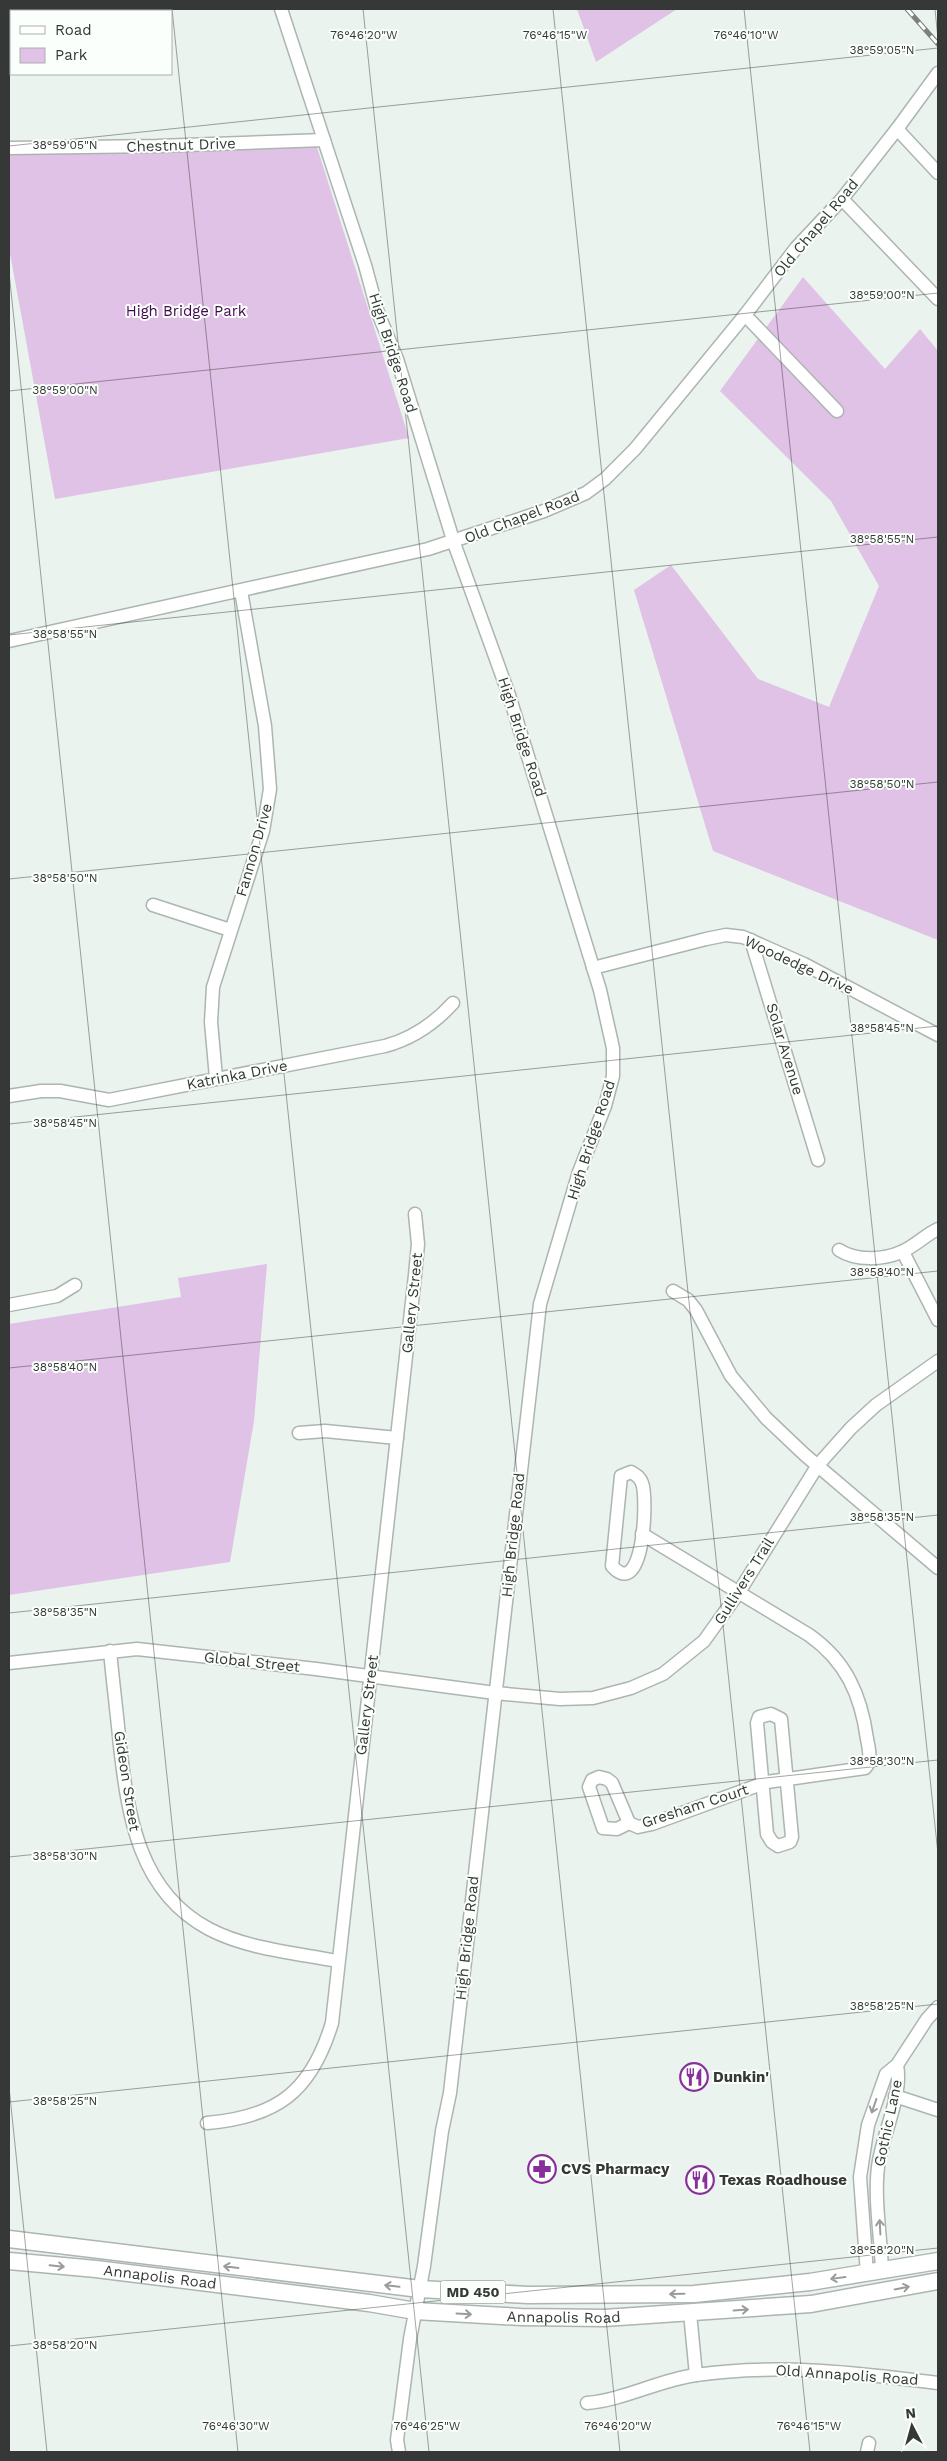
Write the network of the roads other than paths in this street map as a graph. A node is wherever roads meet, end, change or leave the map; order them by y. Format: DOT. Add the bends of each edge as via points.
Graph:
graph roads {
  1 [pos="281,9"];
  2 [pos="938,73"];
  3 [pos="897,129"];
  4 [pos="324,140"];
  5 [pos="9,148"];
  6 [pos="938,173"];
  7 [pos="842,199"];
  8 [pos="938,299"];
  9 [pos="746,315"];
  10 [pos="837,411"];
  11 [pos="454,543"];
  12 [pos="241,591"];
  13 [pos="9,641"];
  14 [pos="153,905"];
  15 [pos="230,930"];
  16 [pos="751,940"];
  17 [pos="592,968"];
  18 [pos="453,1003"];
  19 [pos="938,1035"];
  20 [pos="216,1078"];
  21 [pos="9,1096"];
  22 [pos="818,1160"];
  23 [pos="415,1214"];
  24 [pos="938,1229"];
  25 [pos="839,1250"];
  26 [pos="903,1252"];
  27 [pos="75,1285"];
  28 [pos="673,1291"];
  29 [pos="9,1305"];
  30 [pos="938,1320"];
  31 [pos="938,1361"];
  32 [pos="299,1433"];
  33 [pos="397,1438"];
  34 [pos="818,1465"];
  35 [pos="642,1534"];
  36 [pos="938,1568"];
  37 [pos="739,1592"];
  38 [pos="110,1652"];
  39 [pos="9,1663"];
  40 [pos="370,1676"];
  41 [pos="495,1693"];
  42 [pos="787,1778"];
  43 [pos="762,1784"];
  44 [pos="629,1823"];
  45 [pos="337,1961"];
  46 [pos="938,2007"];
  47 [pos="897,2065"];
  48 [pos="895,2096"];
  49 [pos="938,2110"];
  50 [pos="206,2123"];
  51 [pos="9,2239"];
  52 [pos="9,2261"];
  53 [pos="938,2261"];
  54 [pos="875,2273"];
  55 [pos="938,2281"];
  56 [pos="420,2289"];
  57 [pos="415,2311"];
  58 [pos="690,2313"];
  59 [pos="696,2375"];
  60 [pos="938,2383"];
  61 [pos="587,2403"];
  62 [pos="399,2452"];
  1 -- 4 [label="street, High Bridge Road"];
  2 -- 3 [label="street, Old Chapel Road"];
  3 -- 6 [label="street"];
  3 -- 7 [label="street, Old Chapel Road"];
  4 -- 5 [label="street, Chestnut Drive"];
  4 -- 11 [label="street, High Bridge Road"];
  7 -- 8 [label="street"];
  7 -- 9 [label="street, Old Chapel Road" via="796,248"];
  9 -- 10 [label="street"];
  9 -- 11 [label="street, Old Chapel Road" via="635,449 597,486 569,502"];
  11 -- 12 [label="street, Old Chapel Road"];
  11 -- 17 [label="street, High Bridge Road" via="509,695"];
  12 -- 13 [label="street, Old Chapel Road"];
  12 -- 15 [label="street, Fannon Drive" via="265,726 270,789 263,831"];
  14 -- 15 [label="street"];
  15 -- 20 [label="street, Fannon Drive" via="211,994 211,1037"];
  16 -- 17 [label="street, Woodedge Drive" via="736,936 712,937"];
  16 -- 19 [label="street, Woodedge Drive" via="804,964"];
  16 -- 22 [label="street, Solar Avenue"];
  17 -- 41 [label="street, High Bridge Road" via="608,1022 613,1048 613,1076 579,1172 540,1304"];
  18 -- 20 [label="street, Katrinka Drive" via="424,1028 395,1044"];
  20 -- 21 [label="street, Katrinka Drive" via="109,1100 60,1091"];
  23 -- 33 [label="street, Gallery Street" via="418,1244"];
  24 -- 26 [label="street"];
  25 -- 26 [label="street" via="863,1258"];
  26 -- 30 [label="street"];
  27 -- 29 [label="street" via="57,1296"];
  28 -- 34 [label="street" via="688,1300 696,1310 727,1369 747,1396 772,1424"];
  31 -- 34 [label="street, Gullivers Trail" via="905,1382 866,1414"];
  32 -- 33 [label="street" via="325,1431"];
  33 -- 40 [label="street, Gallery Street"];
  34 -- 36 [label="street"];
  34 -- 37 [label="street, Gullivers Trail"];
  35 -- 35 [label="street" via="636,1565 629,1572 617,1572 612,1566 621,1476 625,1473 631,1472 642,1480"];
  35 -- 37 [label="street"];
  37 -- 41 [label="street, Gullivers Trail" via="717,1625 694,1650 669,1670 645,1683 593,1698 560,1699"];
  37 -- 42 [label="street, Gresham Court" via="816,1640 842,1665 859,1698 869,1764 865,1768"];
  38 -- 39 [label="street, Global Street"];
  38 -- 40 [label="street, Global Street" via="149,1649"];
  38 -- 45 [label="street, Gideon Street" via="130,1817 142,1853 161,1886 185,1914 210,1930 258,1946"];
  40 -- 41 [label="street, Global Street"];
  40 -- 45 [label="street, Gallery Street"];
  41 -- 56 [label="street, High Bridge Road" via="450,2093"];
  42 -- 43 [label="street, Gresham Court"];
  42 -- 43 [label="street, Gresham Court" via="792,1837 790,1842 778,1846 767,1834"];
  42 -- 43 [label="street, Gresham Court" via="781,1719 771,1714 764,1715 757,1722"];
  43 -- 44 [label="street, Gresham Court" via="652,1824 638,1827"];
  45 -- 50 [label="street, Gallery Street" via="332,2023 321,2054 304,2082 278,2103 252,2116"];
  46 -- 47 [label="street, Gothic Lane"];
  47 -- 48 [label="street, Gothic Lane" via="899,2081"];
  47 -- 54 [label="street, Gothic Lane, one-way" via="886,2074 868,2126 860,2177"];
  48 -- 49 [label="street"];
  54 -- 48 [label="street, Gothic Lane, one-way" via="878,2167"];
  56 -- 51 [label="main road, Annapolis Road / MD 450, one-way"];
  52 -- 57 [label="main road, Annapolis Road / MD 450, one-way"];
  53 -- 54 [label="main road, Annapolis Road / MD 450"];
  54 -- 56 [label="main road, Annapolis Road / MD 450, one-way" via="694,2294 528,2295"];
  58 -- 55 [label="main road, Annapolis Road / MD 450, one-way" via="811,2304"];
  56 -- 57 [label="street, High Bridge Road"];
  57 -- 58 [label="main road, Annapolis Road / MD 450, one-way" via="604,2318"];
  57 -- 62 [label="street, High Bridge Road"];
  58 -- 59 [label="street"];
  59 -- 60 [label="street, Old Annapolis Road" via="785,2368"];
  59 -- 61 [label="street, Old Annapolis Road" via="643,2388 606,2402"];
}
